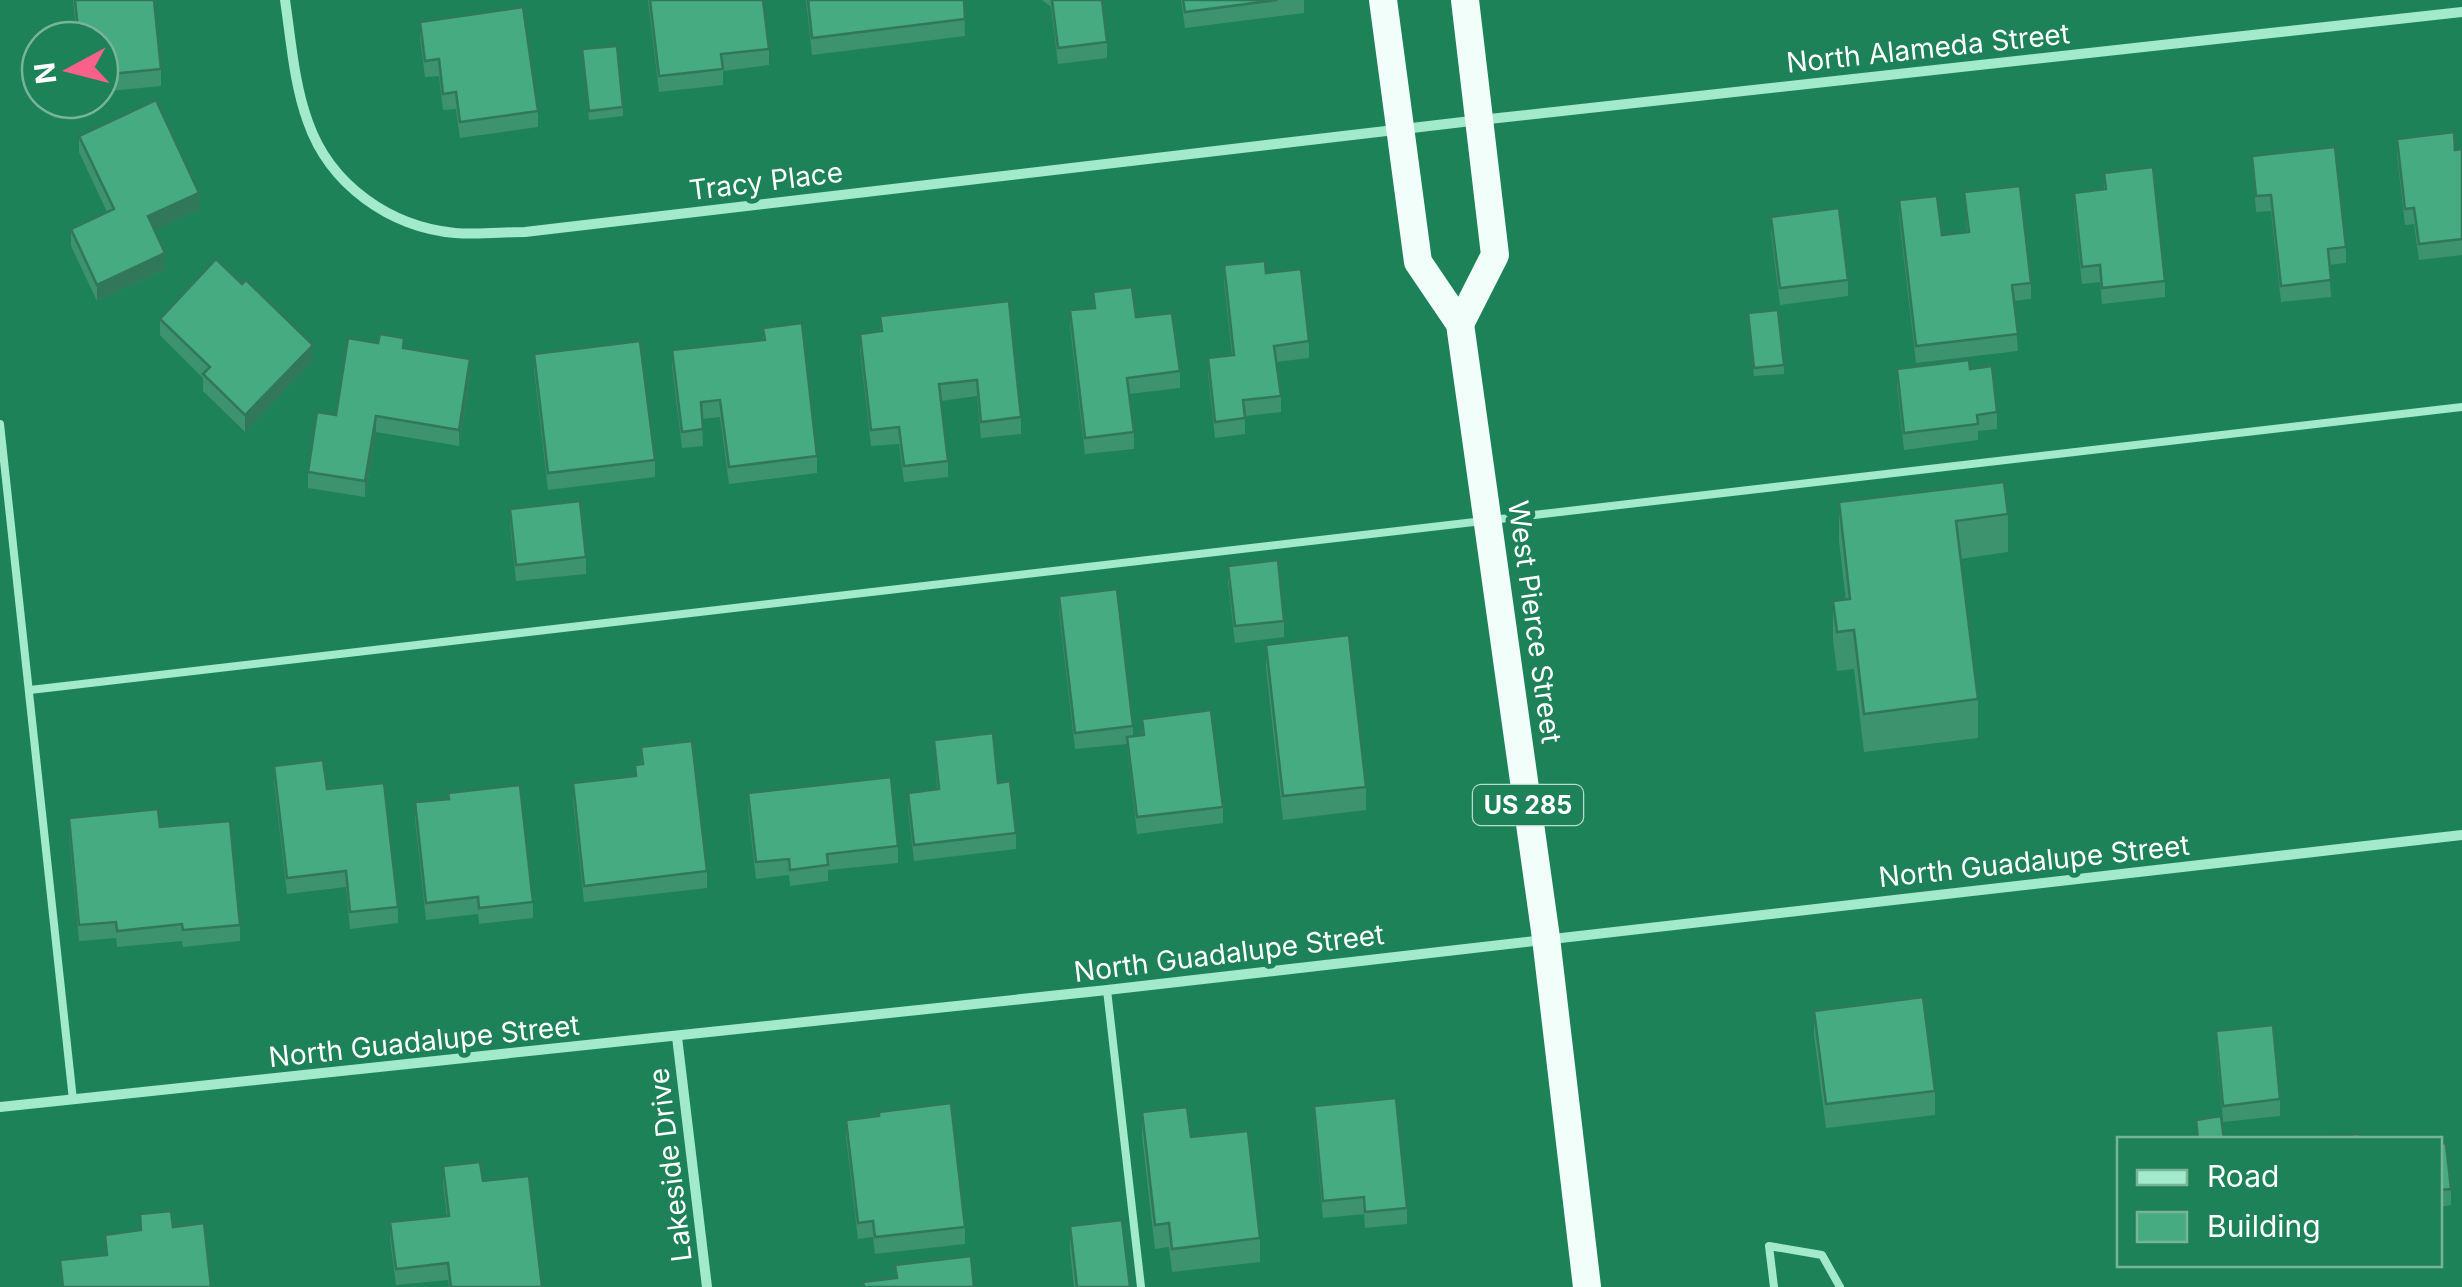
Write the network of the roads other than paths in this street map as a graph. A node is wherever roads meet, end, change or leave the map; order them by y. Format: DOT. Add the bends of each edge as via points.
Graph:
graph roads {
  1 [pos="285,0"];
  2 [pos="1384,0"];
  3 [pos="1465,0"];
  4 [pos="2462,12"];
  5 [pos="1480,120"];
  6 [pos="1399,130"];
  7 [pos="1460,324"];
  8 [pos="2462,407"];
  9 [pos="0,424"];
  10 [pos="1488,523"];
  11 [pos="30,690"];
  12 [pos="2462,835"];
  13 [pos="1546,938"];
  14 [pos="1107,990"];
  15 [pos="677,1037"];
  16 [pos="72,1100"];
  17 [pos="0,1108"];
  18 [pos="707,1287"];
  19 [pos="1141,1287"];
  20 [pos="1586,1287"];
  21 [pos="1774,1287"];
  22 [pos="1840,1287"];
  1 -- 6 [label="street, Tracy Place" via="308,123 326,156 374,207 408,224 454,233 525,232"];
  2 -- 6 [label="highway, West Pierce Street / US 285"];
  3 -- 5 [label="highway"];
  4 -- 5 [label="street, North Alameda Street"];
  5 -- 6 [label="street, North Alameda Street"];
  5 -- 7 [label="highway" via="1496,256"];
  6 -- 7 [label="highway, West Pierce Street / US 285" via="1418,262"];
  7 -- 10 [label="highway, West Pierce Street / US 285"];
  8 -- 10 [label="lane"];
  9 -- 11 [label="lane"];
  10 -- 11 [label="lane"];
  10 -- 13 [label="highway, West Pierce Street / US 285"];
  11 -- 16 [label="lane"];
  12 -- 13 [label="street, North Guadalupe Street"];
  13 -- 14 [label="street, North Guadalupe Street"];
  13 -- 20 [label="highway, West Pierce Street / US 285"];
  14 -- 15 [label="street, North Guadalupe Street"];
  14 -- 19 [label="lane"];
  15 -- 16 [label="street, North Guadalupe Street"];
  15 -- 18 [label="street, Lakeside Drive"];
  16 -- 17 [label="street, North Guadalupe Street"];
  21 -- 22 [label="lane" via="1769,1246 1822,1255"];
}
